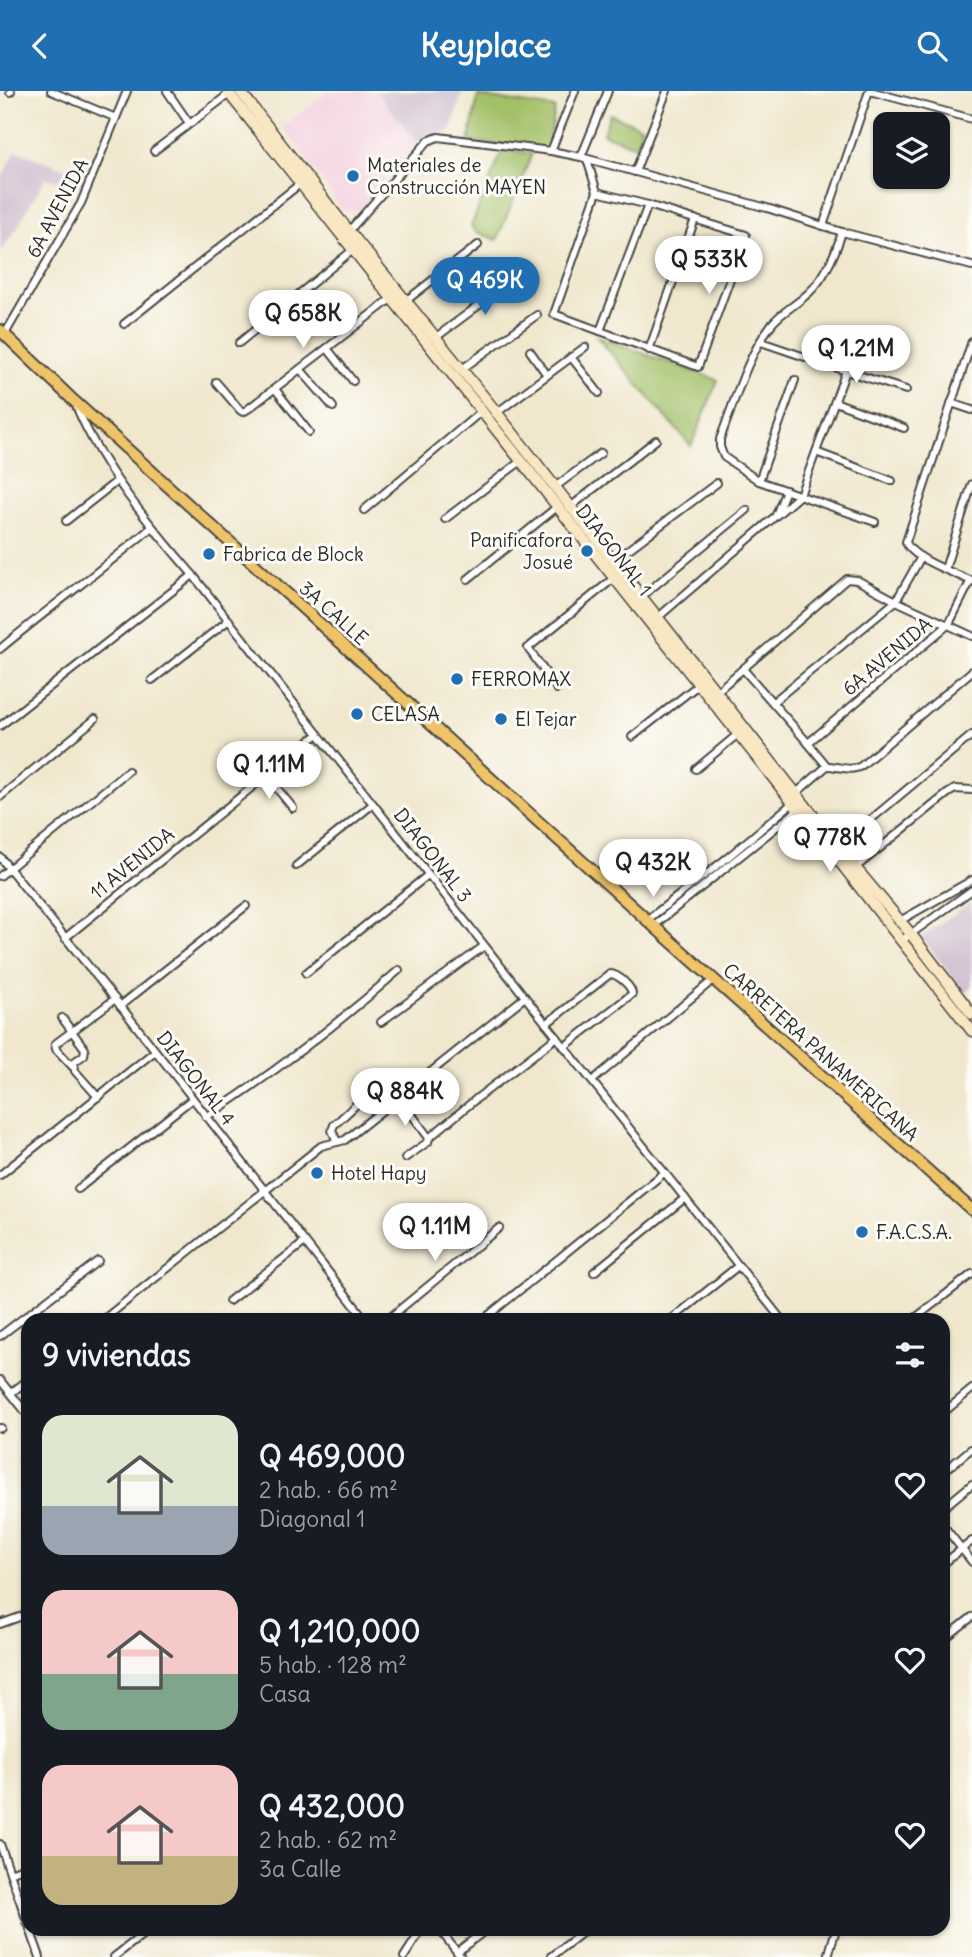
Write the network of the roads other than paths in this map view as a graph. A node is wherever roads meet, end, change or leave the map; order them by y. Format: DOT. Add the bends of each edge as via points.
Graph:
graph roads {
  1 [pos="51,91"];
  2 [pos="127,91"];
  3 [pos="167,91"];
  4 [pos="575,91"];
  5 [pos="608,91"];
  6 [pos="667,91"];
  7 [pos="870,91"];
  8 [pos="232,92"];
  9 [pos="116,118"];
  10 [pos="972,119"];
  11 [pos="189,123"];
  12 [pos="154,151"];
  13 [pos="551,151"];
  14 [pos="584,158"];
  15 [pos="635,172"];
  16 [pos="304,180"];
  17 [pos="597,192"];
  18 [pos="648,205"];
  19 [pos="695,219"];
  20 [pos="823,226"];
  21 [pos="349,231"];
  22 [pos="842,232"];
  23 [pos="478,246"];
  24 [pos="354,249"];
  25 [pos="972,266"];
  26 [pos="510,282"];
  27 [pos="395,296"];
  28 [pos="537,315"];
  29 [pos="124,324"];
  30 [pos="420,326"];
  31 [pos="600,331"];
  32 [pos="2,332"];
  33 [pos="435,338"];
  34 [pos="972,341"];
  35 [pos="761,342"];
  36 [pos="239,343"];
  37 [pos="327,348"];
  38 [pos="585,348"];
  39 [pos="649,350"];
  40 [pos="530,351"];
  41 [pos="571,357"];
  42 [pos="300,369"];
  43 [pos="462,369"];
  44 [pos="846,370"];
  45 [pos="547,375"];
  46 [pos="795,380"];
  47 [pos="352,381"];
  48 [pos="216,382"];
  49 [pos="275,389"];
  50 [pos="906,390"];
  51 [pos="599,393"];
  52 [pos="74,401"];
  53 [pos="835,402"];
  54 [pos="951,403"];
  55 [pos="333,407"];
  56 [pos="972,410"];
  57 [pos="489,412"];
  58 [pos="904,428"];
  59 [pos="309,432"];
  60 [pos="656,440"];
  61 [pos="816,451"];
  62 [pos="601,453"];
  63 [pos="522,461"];
  64 [pos="117,481"];
  65 [pos="759,481"];
  66 [pos="892,481"];
  67 [pos="717,483"];
  68 [pos="972,484"];
  69 [pos="555,487"];
  70 [pos="786,491"];
  71 [pos="800,495"];
  72 [pos="564,509"];
  73 [pos="363,510"];
  74 [pos="747,510"];
  75 [pos="445,519"];
  76 [pos="775,519"];
  77 [pos="66,521"];
  78 [pos="875,522"];
  79 [pos="152,527"];
  80 [pos="921,557"];
  81 [pos="613,561"];
  82 [pos="945,569"];
  83 [pos="193,575"];
  84 [pos="614,578"];
  85 [pos="467,579"];
  86 [pos="971,580"];
  87 [pos="641,597"];
  88 [pos="897,601"];
  89 [pos="229,620"];
  90 [pos="654,621"];
  91 [pos="949,624"];
  92 [pos="972,636"];
  93 [pos="0,649"];
  94 [pos="743,669"];
  95 [pos="972,671"];
  96 [pos="152,680"];
  97 [pos="698,685"];
  98 [pos="557,689"];
  99 [pos="713,695"];
  100 [pos="773,702"];
  101 [pos="95,719"];
  102 [pos="0,726"];
  103 [pos="318,734"];
  104 [pos="738,734"];
  105 [pos="972,735"];
  106 [pos="632,737"];
  107 [pos="808,743"];
  108 [pos="827,767"];
  109 [pos="696,769"];
  110 [pos="128,771"];
  111 [pos="265,775"];
  112 [pos="972,790"];
  113 [pos="0,797"];
  114 [pos="797,801"];
  115 [pos="373,804"];
  116 [pos="293,809"];
  117 [pos="838,847"];
  118 [pos="0,857"];
  119 [pos="296,866"];
  120 [pos="855,868"];
  121 [pos="9,869"];
  122 [pos="428,875"];
  123 [pos="0,876"];
  124 [pos="972,880"];
  125 [pos="972,890"];
  126 [pos="935,902"];
  127 [pos="246,906"];
  128 [pos="942,911"];
  129 [pos="900,921"];
  130 [pos="650,923"];
  131 [pos="890,927"];
  132 [pos="910,933"];
  133 [pos="65,938"];
  134 [pos="901,941"];
  135 [pos="484,946"];
  136 [pos="399,970"];
  137 [pos="306,973"];
  138 [pos="713,980"];
  139 [pos="525,997"];
  140 [pos="115,999"];
  141 [pos="120,1006"];
  142 [pos="972,1014"];
  143 [pos="62,1018"];
  144 [pos="381,1022"];
  145 [pos="546,1024"];
  146 [pos="972,1031"];
  147 [pos="72,1032"];
  148 [pos="557,1037"];
  149 [pos="564,1047"];
  150 [pos="155,1051"];
  151 [pos="73,1067"];
  152 [pos="592,1081"];
  153 [pos="361,1085"];
  154 [pos="369,1093"];
  155 [pos="98,1097"];
  156 [pos="400,1097"];
  157 [pos="192,1098"];
  158 [pos="384,1109"];
  159 [pos="206,1117"];
  160 [pos="429,1138"];
  161 [pos="337,1142"];
  162 [pos="405,1158"];
  163 [pos="0,1164"];
  164 [pos="3,1173"];
  165 [pos="664,1173"];
  166 [pos="78,1189"];
  167 [pos="265,1192"];
  168 [pos="685,1198"];
  169 [pos="972,1210"];
  170 [pos="499,1228"];
  171 [pos="305,1243"];
  172 [pos="97,1261"];
  173 [pos="738,1266"];
  174 [pos="594,1272"];
  175 [pos="972,1274"];
  176 [pos="229,1301"];
  177 [pos="30,1313"];
  178 [pos="112,1313"];
  179 [pos="360,1313"];
  180 [pos="395,1313"];
  181 [pos="491,1313"];
  182 [pos="679,1313"];
  183 [pos="776,1313"];
  184 [pos="922,1313"];
  185 [pos="21,1320"];
  186 [pos="0,1336"];
  187 [pos="0,1380"];
  188 [pos="21,1385"];
  189 [pos="972,1389"];
  190 [pos="11,1393"];
  191 [pos="21,1406"];
  192 [pos="950,1407"];
  193 [pos="971,1449"];
  194 [pos="950,1466"];
  195 [pos="972,1485"];
  196 [pos="950,1502"];
  197 [pos="950,1534"];
  198 [pos="972,1541"];
  199 [pos="962,1549"];
  200 [pos="950,1558"];
  201 [pos="972,1562"];
  202 [pos="21,1616"];
  203 [pos="972,1617"];
  204 [pos="0,1624"];
  205 [pos="950,1634"];
  206 [pos="0,1844"];
  207 [pos="3,1861"];
  208 [pos="21,1869"];
  209 [pos="9,1873"];
  210 [pos="21,1905"];
  211 [pos="33,1936"];
  212 [pos="141,1936"];
  213 [pos="418,1936"];
  214 [pos="445,1936"];
  215 [pos="479,1936"];
  216 [pos="578,1936"];
  217 [pos="834,1936"];
  218 [pos="459,1954"];
  219 [pos="40,1957"];
  220 [pos="114,1957"];
  221 [pos="404,1957"];
  222 [pos="551,1957"];
  223 [pos="828,1957"];
  1 -- 9 [label="street"];
  2 -- 9 [label="street, 6A AVENIDA"];
  3 -- 11 [label="street"];
  4 -- 13 [label="street"];
  5 -- 14 [label="street"];
  6 -- 15 [label="street"];
  7 -- 10 [label="street"];
  7 -- 20 [label="street"];
  8 -- 11 [label="street"];
  8 -- 16 [label="main road, DIAGONAL 1"];
  9 -- 32 [label="street, 6A AVENIDA" via="81,203"];
  11 -- 12 [label="street"];
  13 -- 14 [label="street"];
  13 -- 21 [label="street" via="433,138"];
  14 -- 15 [label="street"];
  14 -- 17 [label="street"];
  15 -- 20 [label="street"];
  16 -- 21 [label="main road, DIAGONAL 1"];
  16 -- 24 [label="main road, DIAGONAL 1"];
  16 -- 29 [label="street"];
  17 -- 18 [label="street"];
  17 -- 31 [label="street" via="554,314"];
  18 -- 19 [label="street"];
  18 -- 31 [label="street"];
  19 -- 39 [label="street"];
  19 -- 39 [label="street" via="746,235 698,367"];
  20 -- 22 [label="street"];
  21 -- 27 [label="main road, DIAGONAL 1"];
  22 -- 25 [label="street"];
  22 -- 35 [label="street" via="818,283 786,309"];
  23 -- 27 [label="street"];
  24 -- 27 [label="main road, DIAGONAL 1"];
  24 -- 36 [label="street"];
  26 -- 33 [label="street"];
  27 -- 30 [label="main road, DIAGONAL 1"];
  27 -- 37 [label="street"];
  28 -- 43 [label="street"];
  30 -- 33 [label="main road, DIAGONAL 1"];
  30 -- 57 [label="main road, DIAGONAL 1"];
  31 -- 39 [label="street"];
  32 -- 52 [label="main road, 3A CALLE"];
  33 -- 43 [label="main road, DIAGONAL 1"];
  34 -- 54 [label="street"];
  35 -- 44 [label="street"];
  35 -- 65 [label="street" via="720,439 724,457"];
  37 -- 42 [label="street"];
  37 -- 47 [label="street"];
  38 -- 41 [label="street"];
  40 -- 45 [label="street"];
  41 -- 45 [label="street"];
  41 -- 51 [label="street"];
  42 -- 49 [label="street"];
  42 -- 55 [label="street"];
  43 -- 57 [label="main road, DIAGONAL 1"];
  44 -- 50 [label="street"];
  44 -- 53 [label="street"];
  45 -- 57 [label="street"];
  46 -- 65 [label="street"];
  48 -- 49 [label="street" via="243,412"];
  49 -- 59 [label="street"];
  52 -- 64 [label="street, DIAGONAL 3"];
  52 -- 130 [label="main road, 3A CALLE"];
  53 -- 58 [label="street"];
  53 -- 61 [label="street"];
  54 -- 56 [label="street"];
  54 -- 80 [label="street" via="906,542"];
  57 -- 63 [label="main road, DIAGONAL 1"];
  57 -- 69 [label="main road, DIAGONAL 1"];
  57 -- 73 [label="street"];
  60 -- 72 [label="street"];
  61 -- 66 [label="street"];
  61 -- 71 [label="street"];
  62 -- 69 [label="street"];
  63 -- 72 [label="main road, DIAGONAL 1"];
  63 -- 75 [label="street"];
  64 -- 77 [label="street"];
  64 -- 79 [label="street, DIAGONAL 3"];
  65 -- 70 [label="street"];
  67 -- 81 [label="street"];
  68 -- 82 [label="street"];
  69 -- 72 [label="main road, DIAGONAL 1"];
  70 -- 71 [label="street"];
  70 -- 76 [label="street"];
  71 -- 76 [label="street"];
  71 -- 78 [label="street"];
  72 -- 81 [label="main road, DIAGONAL 1"];
  72 -- 84 [label="main road, DIAGONAL 1"];
  72 -- 85 [label="street"];
  74 -- 87 [label="street"];
  76 -- 90 [label="street"];
  79 -- 83 [label="street, DIAGONAL 3"];
  79 -- 93 [label="street"];
  80 -- 82 [label="street"];
  80 -- 88 [label="street"];
  81 -- 87 [label="main road, DIAGONAL 1"];
  82 -- 86 [label="street"];
  83 -- 89 [label="street, DIAGONAL 3"];
  83 -- 102 [label="street"];
  84 -- 90 [label="main road, DIAGONAL 1"];
  84 -- 98 [label="street" via="528,648"];
  86 -- 91 [label="street, 6A AVENIDA"];
  87 -- 90 [label="main road, DIAGONAL 1"];
  88 -- 91 [label="street"];
  88 -- 94 [label="street" via="847,579"];
  88 -- 100 [label="street"];
  89 -- 96 [label="street"];
  89 -- 103 [label="street, DIAGONAL 3"];
  90 -- 97 [label="main road, DIAGONAL 1"];
  90 -- 99 [label="main road, DIAGONAL 1"];
  91 -- 92 [label="street"];
  91 -- 107 [label="street, 6A AVENIDA"];
  94 -- 99 [label="street"];
  94 -- 100 [label="street"];
  95 -- 108 [label="street" via="861,766"];
  97 -- 99 [label="main road, DIAGONAL 1"];
  97 -- 106 [label="street"];
  99 -- 104 [label="main road, DIAGONAL 1"];
  99 -- 114 [label="main road, DIAGONAL 1"];
  100 -- 107 [label="street"];
  101 -- 113 [label="street"];
  103 -- 111 [label="street, 11 AVENIDA"];
  103 -- 115 [label="street, DIAGONAL 3"];
  104 -- 109 [label="street"];
  104 -- 114 [label="main road, DIAGONAL 1"];
  105 -- 117 [label="street"];
  107 -- 108 [label="street"];
  108 -- 114 [label="street"];
  110 -- 121 [label="street"];
  111 -- 116 [label="street"];
  111 -- 133 [label="street, 11 AVENIDA"];
  112 -- 120 [label="street" via="955,789 947,794"];
  114 -- 117 [label="main road, DIAGONAL 1"];
  114 -- 130 [label="street"];
  114 -- 131 [label="main road, DIAGONAL 1"];
  115 -- 119 [label="street"];
  115 -- 122 [label="street, DIAGONAL 3"];
  117 -- 120 [label="main road, DIAGONAL 1"];
  118 -- 121 [label="street, DIAGONAL 4"];
  120 -- 129 [label="main road, DIAGONAL 1"];
  121 -- 123 [label="street"];
  121 -- 133 [label="street, DIAGONAL 4"];
  122 -- 135 [label="street, DIAGONAL 3"];
  122 -- 137 [label="street"];
  124 -- 126 [label="street"];
  125 -- 128 [label="street"];
  126 -- 128 [label="street"];
  126 -- 129 [label="street"];
  127 -- 141 [label="street"];
  128 -- 132 [label="street"];
  129 -- 131 [label="street"];
  129 -- 132 [label="main road, DIAGONAL 1"];
  130 -- 138 [label="main road, CARRETERA PANAMERICANA"];
  131 -- 134 [label="main road, DIAGONAL 1"];
  132 -- 134 [label="street"];
  132 -- 142 [label="main road, DIAGONAL 1"];
  133 -- 140 [label="street, DIAGONAL 4"];
  134 -- 146 [label="main road, DIAGONAL 1"];
  135 -- 139 [label="street, DIAGONAL 3"];
  135 -- 144 [label="street"];
  136 -- 159 [label="street" via="306,1048"];
  138 -- 152 [label="street"];
  138 -- 169 [label="main road, CARRETERA PANAMERICANA"];
  139 -- 145 [label="street, DIAGONAL 3"];
  139 -- 156 [label="street"];
  140 -- 141 [label="street, DIAGONAL 4"];
  140 -- 147 [label="street"];
  141 -- 150 [label="street, DIAGONAL 4"];
  143 -- 147 [label="street"];
  145 -- 148 [label="street, DIAGONAL 3"];
  145 -- 149 [label="street" via="610,974 632,990"];
  147 -- 151 [label="street" via="85,1049"];
  147 -- 151 [label="street" via="55,1045"];
  148 -- 149 [label="street, DIAGONAL 3"];
  148 -- 160 [label="street"];
  149 -- 152 [label="street, DIAGONAL 3"];
  150 -- 155 [label="street"];
  150 -- 157 [label="street, DIAGONAL 4"];
  151 -- 155 [label="street"];
  152 -- 165 [label="street, DIAGONAL 3"];
  153 -- 154 [label="street"];
  154 -- 158 [label="street"];
  154 -- 161 [label="street" via="334,1125"];
  155 -- 164 [label="street"];
  156 -- 158 [label="street"];
  156 -- 160 [label="street"];
  157 -- 159 [label="street, DIAGONAL 4"];
  157 -- 166 [label="street"];
  158 -- 161 [label="street"];
  159 -- 167 [label="street, DIAGONAL 4"];
  160 -- 162 [label="street"];
  161 -- 167 [label="street" via="321,1146"];
  163 -- 164 [label="street"];
  165 -- 168 [label="street, DIAGONAL 3"];
  165 -- 181 [label="street"];
  167 -- 171 [label="street, DIAGONAL 4"];
  167 -- 178 [label="street"];
  168 -- 173 [label="street, DIAGONAL 3"];
  168 -- 174 [label="street"];
  170 -- 180 [label="street"];
  171 -- 176 [label="street"];
  171 -- 179 [label="street, DIAGONAL 4"];
  172 -- 177 [label="street"];
  173 -- 182 [label="street"];
  173 -- 183 [label="street, DIAGONAL 3"];
  175 -- 184 [label="street"];
  185 -- 186 [label="street"];
  187 -- 190 [label="street"];
  188 -- 190 [label="street"];
  189 -- 192 [label="street"];
  190 -- 191 [label="street"];
  193 -- 194 [label="street"];
  195 -- 196 [label="street"];
  197 -- 199 [label="street"];
  198 -- 199 [label="street"];
  199 -- 200 [label="street"];
  199 -- 201 [label="street"];
  202 -- 204 [label="street"];
  203 -- 205 [label="street"];
  206 -- 207 [label="street"];
  207 -- 209 [label="street"];
  208 -- 209 [label="street"];
  209 -- 210 [label="street"];
  211 -- 219 [label="street"];
  212 -- 220 [label="street"];
  213 -- 221 [label="street"];
  214 -- 218 [label="street"];
  215 -- 218 [label="street"];
  216 -- 222 [label="street"];
  217 -- 223 [label="street"];
}
